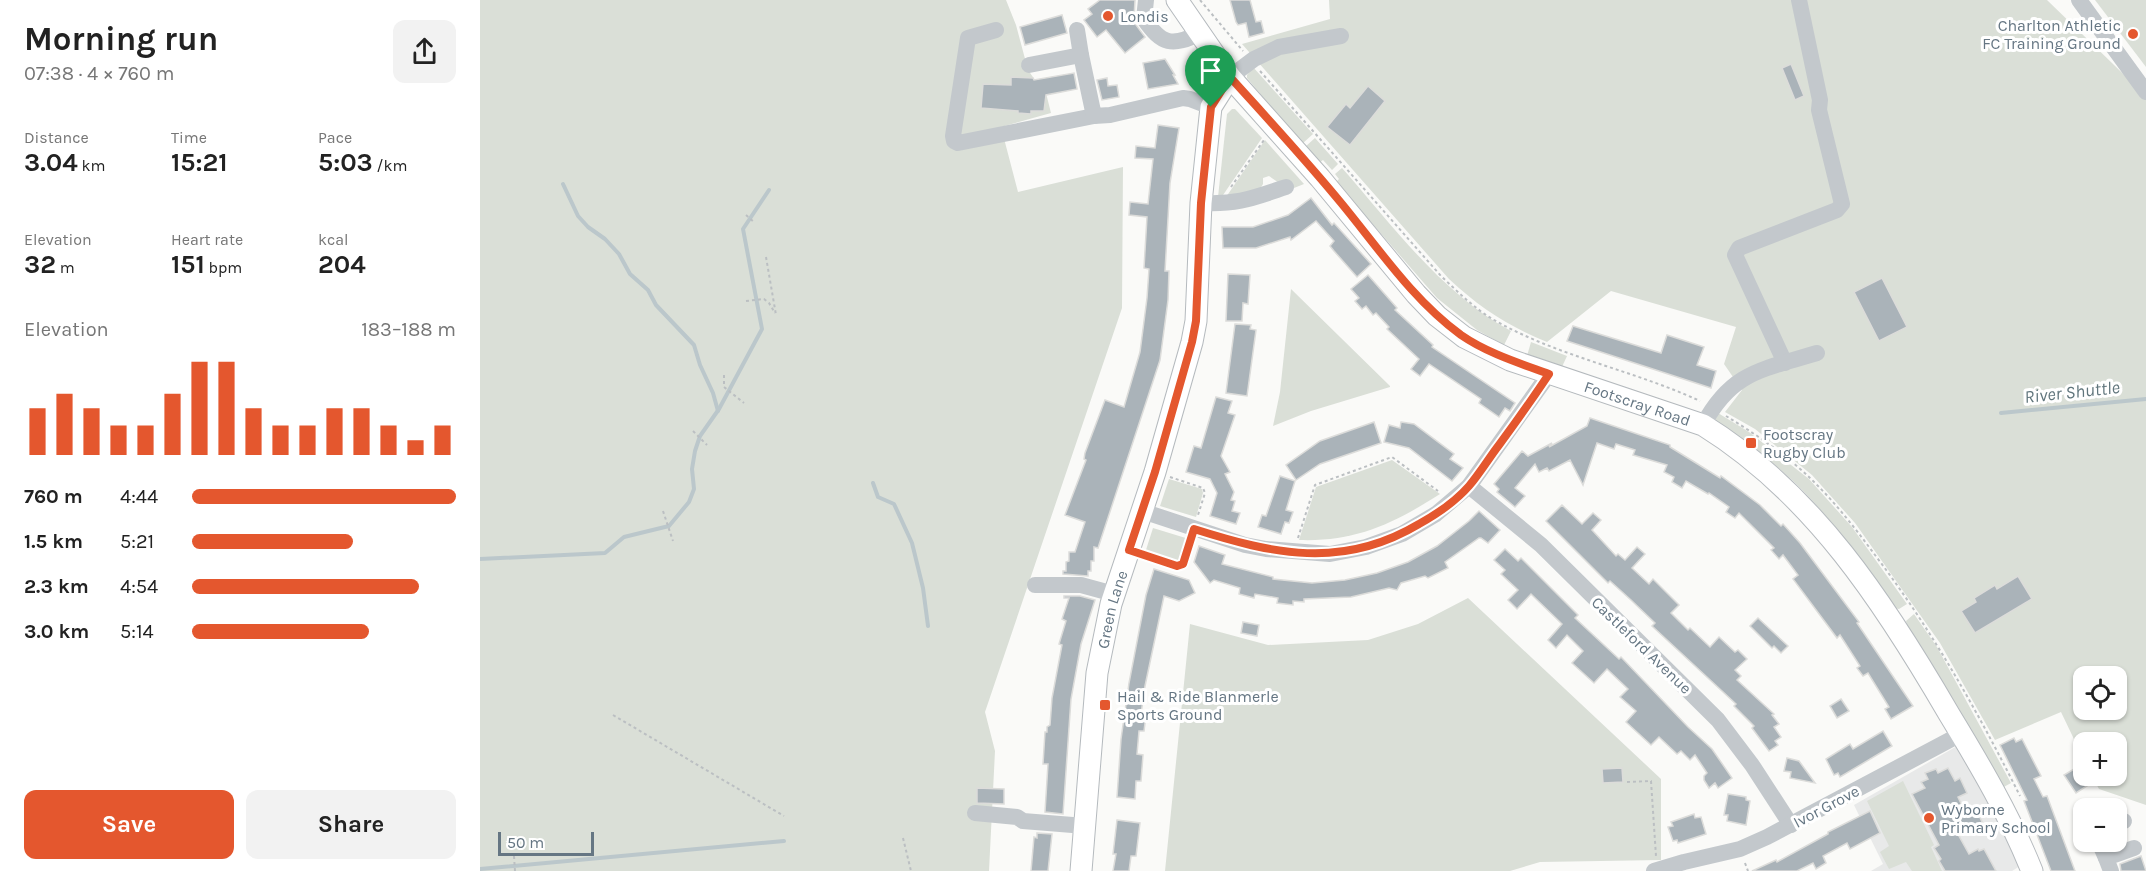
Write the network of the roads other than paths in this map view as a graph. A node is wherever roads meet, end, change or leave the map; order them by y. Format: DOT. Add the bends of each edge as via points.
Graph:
graph roads {
  1 [pos="1146,0"];
  2 [pos="1177,0"];
  3 [pos="1799,0"];
  4 [pos="2079,0"];
  5 [pos="996,30"];
  6 [pos="1077,30"];
  7 [pos="1200,33"];
  8 [pos="1341,36"];
  9 [pos="1081,55"];
  10 [pos="1029,65"];
  11 [pos="1230,77"];
  12 [pos="2146,92"];
  13 [pos="1211,107"];
  14 [pos="1094,116"];
  15 [pos="1286,187"];
  16 [pos="1210,204"];
  17 [pos="1817,353"];
  18 [pos="1785,363"];
  19 [pos="1549,374"];
  20 [pos="1708,416"];
  21 [pos="1469,486"];
  22 [pos="1142,511"];
  23 [pos="1035,585"];
  24 [pos="1114,594"];
  25 [pos="1962,734"];
  26 [pos="975,813"];
  27 [pos="1085,825"];
  28 [pos="1791,825"];
  29 [pos="2134,848"];
  30 [pos="2108,865"];
  31 [pos="1657,870"];
  32 [pos="1081,871"];
  33 [pos="2032,871"];
  1 -- 7 [label="street" via="1144,19 1158,36 1175,43"];
  2 -- 7 [label="main road, Footscray Road"];
  3 -- 18 [label="street" via="1842,204 1838,210 1739,248 1735,255"];
  4 -- 12 [label="street"];
  5 -- 14 [label="street" via="968,38 954,141 1036,130"];
  6 -- 9 [label="street"];
  7 -- 11 [label="main road, Footscray Road"];
  8 -- 11 [label="street" via="1267,51"];
  9 -- 10 [label="street"];
  9 -- 14 [label="street"];
  11 -- 13 [label="main road, Green Lane"];
  11 -- 19 [label="main road, Footscray Road" via="1437,316 1484,348"];
  13 -- 14 [label="street" via="1183,98 1110,116"];
  13 -- 16 [label="main road, Green Lane"];
  15 -- 16 [label="street" via="1242,202"];
  16 -- 22 [label="main road, Green Lane" via="1192,342"];
  17 -- 18 [label="street"];
  18 -- 20 [label="street" via="1737,382"];
  19 -- 20 [label="main road, Footscray Road" via="1686,418"];
  19 -- 21 [label="street"];
  20 -- 25 [label="main road, Footscray Road" via="1728,441 1784,487 1848,560 1925,672"];
  21 -- 22 [label="street" via="1436,514 1402,534 1330,554 1245,545"];
  21 -- 28 [label="street, Castleford Avenue" via="1541,545 1718,720"];
  22 -- 24 [label="main road, Green Lane"];
  23 -- 24 [label="street" via="1081,585"];
  24 -- 27 [label="main road, Green Lane" via="1097,673"];
  25 -- 28 [label="street, Ivor Grove"];
  25 -- 33 [label="main road, Footscray Road"];
  26 -- 27 [label="street"];
  27 -- 32 [label="main road, Green Lane"];
  28 -- 31 [label="street, Ivor Grove" via="1740,849"];
  29 -- 30 [label="street"];
}
